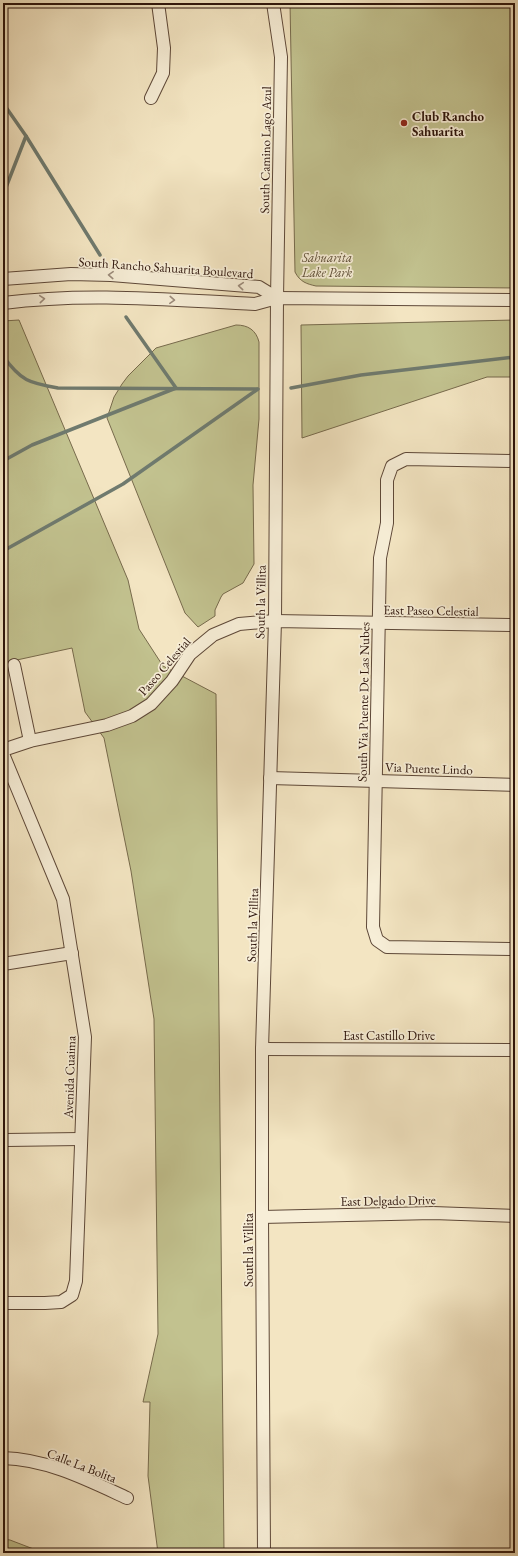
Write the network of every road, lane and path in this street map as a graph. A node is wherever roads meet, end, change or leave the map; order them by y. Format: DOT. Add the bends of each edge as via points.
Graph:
graph roads {
  1 [pos="158,3"];
  2 [pos="273,3"];
  3 [pos="151,98"];
  4 [pos="3,279"];
  5 [pos="277,298"];
  6 [pos="515,300"];
  7 [pos="3,303"];
  8 [pos="515,461"];
  9 [pos="275,621"];
  10 [pos="378,623"];
  11 [pos="515,625"];
  12 [pos="14,665"];
  13 [pos="30,741"];
  14 [pos="3,750"];
  15 [pos="3,754"];
  16 [pos="270,778"];
  17 [pos="375,781"];
  18 [pos="515,784"];
  19 [pos="515,949"];
  20 [pos="72,953"];
  21 [pos="3,964"];
  22 [pos="262,1049"];
  23 [pos="515,1050"];
  24 [pos="80,1139"];
  25 [pos="6,1140"];
  26 [pos="515,1216"];
  27 [pos="262,1217"];
  28 [pos="3,1303"];
  29 [pos="3,1458"];
  30 [pos="127,1498"];
  31 [pos="264,1553"];
  1 -- 3 [label="street" via="164,48 163,73"];
  2 -- 5 [label="street, South Camino Lago Azul" via="281,57"];
  5 -- 4 [label="street, South Rancho Sahuarita Boulevard, one-way" via="259,287 111,275 71,274"];
  5 -- 6 [label="street"];
  7 -- 5 [label="street, one-way" via="57,297 100,296 255,304"];
  5 -- 9 [label="street, South la Villita"];
  8 -- 10 [label="street, South Via Puente De Las Nubes" via="406,460 392,466 387,480 387,523 380,558"];
  9 -- 10 [label="street, East Paseo Celestial"];
  9 -- 13 [label="street, Paseo Celestial" via="239,624 213,635 190,654 172,681 151,704 132,716 107,725"];
  9 -- 16 [label="street, South la Villita"];
  10 -- 11 [label="street, East Paseo Celestial"];
  10 -- 17 [label="street, South Via Puente De Las Nubes"];
  12 -- 13 [label="street"];
  13 -- 14 [label="street, Paseo Celestial"];
  15 -- 20 [label="street, Avenida Cuaima" via="63,898"];
  16 -- 17 [label="street, Via Puente Lindo"];
  16 -- 22 [label="street, South la Villita"];
  17 -- 18 [label="street, Via Puente Lindo"];
  17 -- 19 [label="street, South Via Puente De Las Nubes" via="373,927 377,940 387,947"];
  20 -- 21 [label="street"];
  20 -- 24 [label="street, Avenida Cuaima" via="85,1037"];
  22 -- 23 [label="street, East Castillo Drive"];
  22 -- 27 [label="street, South la Villita"];
  24 -- 25 [label="street"];
  24 -- 28 [label="street, Avenida Cuaima" via="76,1281 72,1295 61,1302"];
  26 -- 27 [label="street, East Delgado Drive" via="433,1213"];
  27 -- 31 [label="street, South la Villita"];
  29 -- 30 [label="street, Calle La Bolita" via="50,1465 88,1479"];
}
